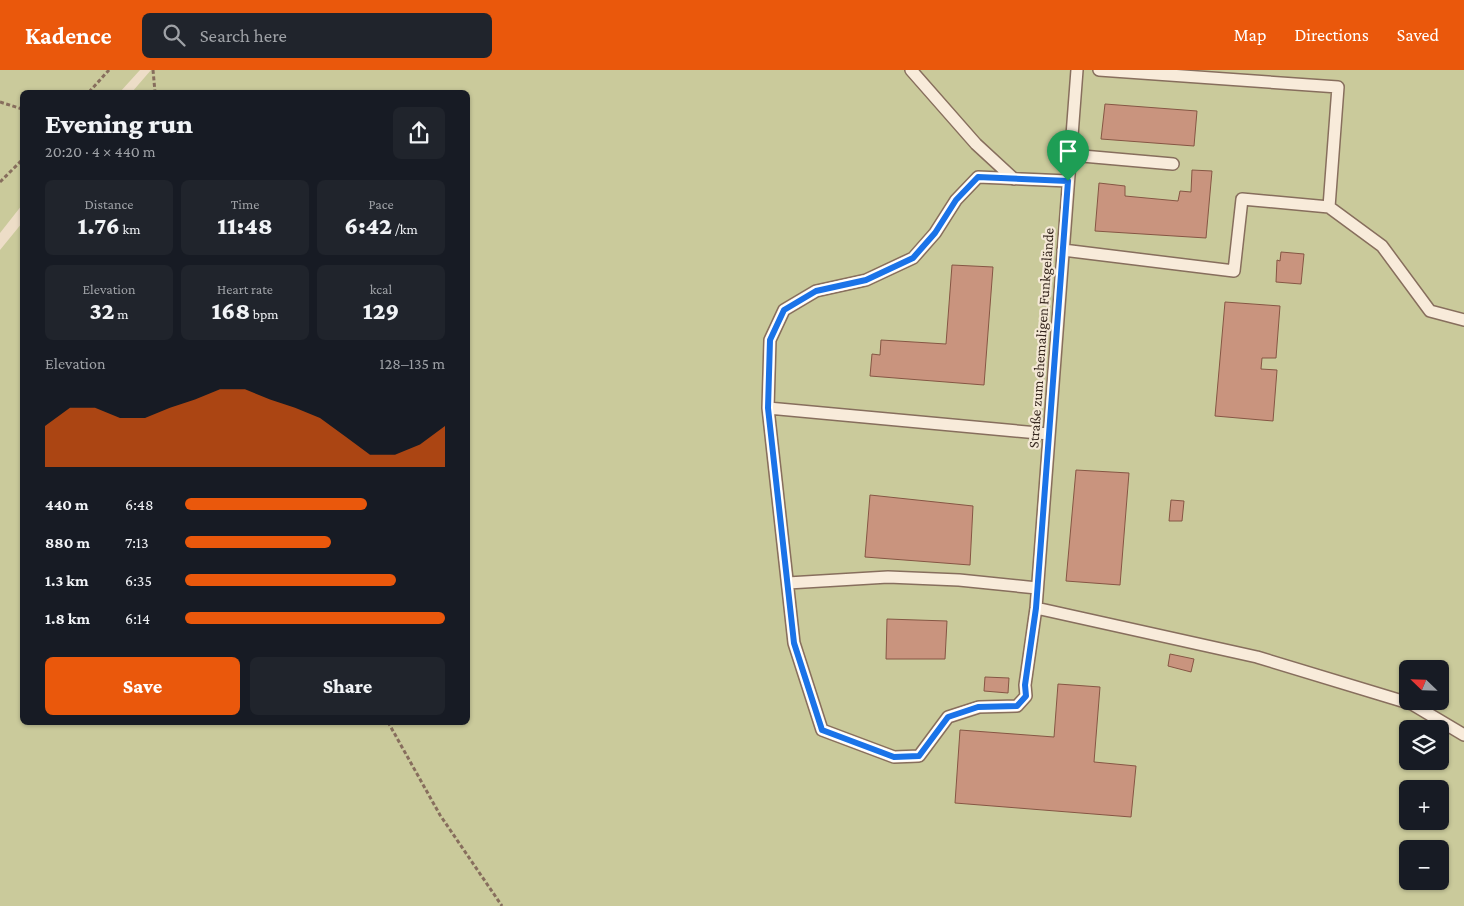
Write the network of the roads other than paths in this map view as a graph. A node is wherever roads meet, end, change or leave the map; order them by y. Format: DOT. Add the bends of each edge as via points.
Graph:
graph roads {
  1 [pos="911,70"];
  2 [pos="1077,70"];
  3 [pos="1099,70"];
  4 [pos="1071,155"];
  5 [pos="1173,164"];
  6 [pos="1014,179"];
  7 [pos="1068,181"];
  8 [pos="1329,206"];
  9 [pos="1064,250"];
  10 [pos="1464,320"];
  11 [pos="768,408"];
  12 [pos="1049,434"];
  13 [pos="788,583"];
  14 [pos="1037,588"];
  15 [pos="1036,608"];
  16 [pos="1464,735"];
  1 -- 6 [label="lane" via="976,144"];
  2 -- 4 [label="lane, Straße zum ehemaligen Funkgelände"];
  3 -- 8 [label="lane" via="1338,87"];
  4 -- 5 [label="lane"];
  4 -- 7 [label="lane, Straße zum ehemaligen Funkgelände"];
  6 -- 7 [label="lane"];
  6 -- 11 [label="lane" via="978,177 956,200 935,233 913,258 866,280 816,291 784,310 770,340"];
  7 -- 9 [label="lane, Straße zum ehemaligen Funkgelände"];
  8 -- 9 [label="lane" via="1242,198 1234,271"];
  8 -- 10 [label="lane" via="1382,246 1430,311"];
  9 -- 12 [label="lane, Straße zum ehemaligen Funkgelände"];
  11 -- 12 [label="lane"];
  11 -- 13 [label="lane"];
  12 -- 14 [label="lane, Straße zum ehemaligen Funkgelände"];
  13 -- 14 [label="lane" via="888,577"];
  13 -- 15 [label="lane, Straße zum ehemaligen Funkgelände" via="794,643 822,730 894,757 919,756 948,717 978,707 1017,706 1026,696"];
  14 -- 15 [label="lane, Straße zum ehemaligen Funkgelände"];
  15 -- 16 [label="lane" via="1257,657 1412,704"];
}
